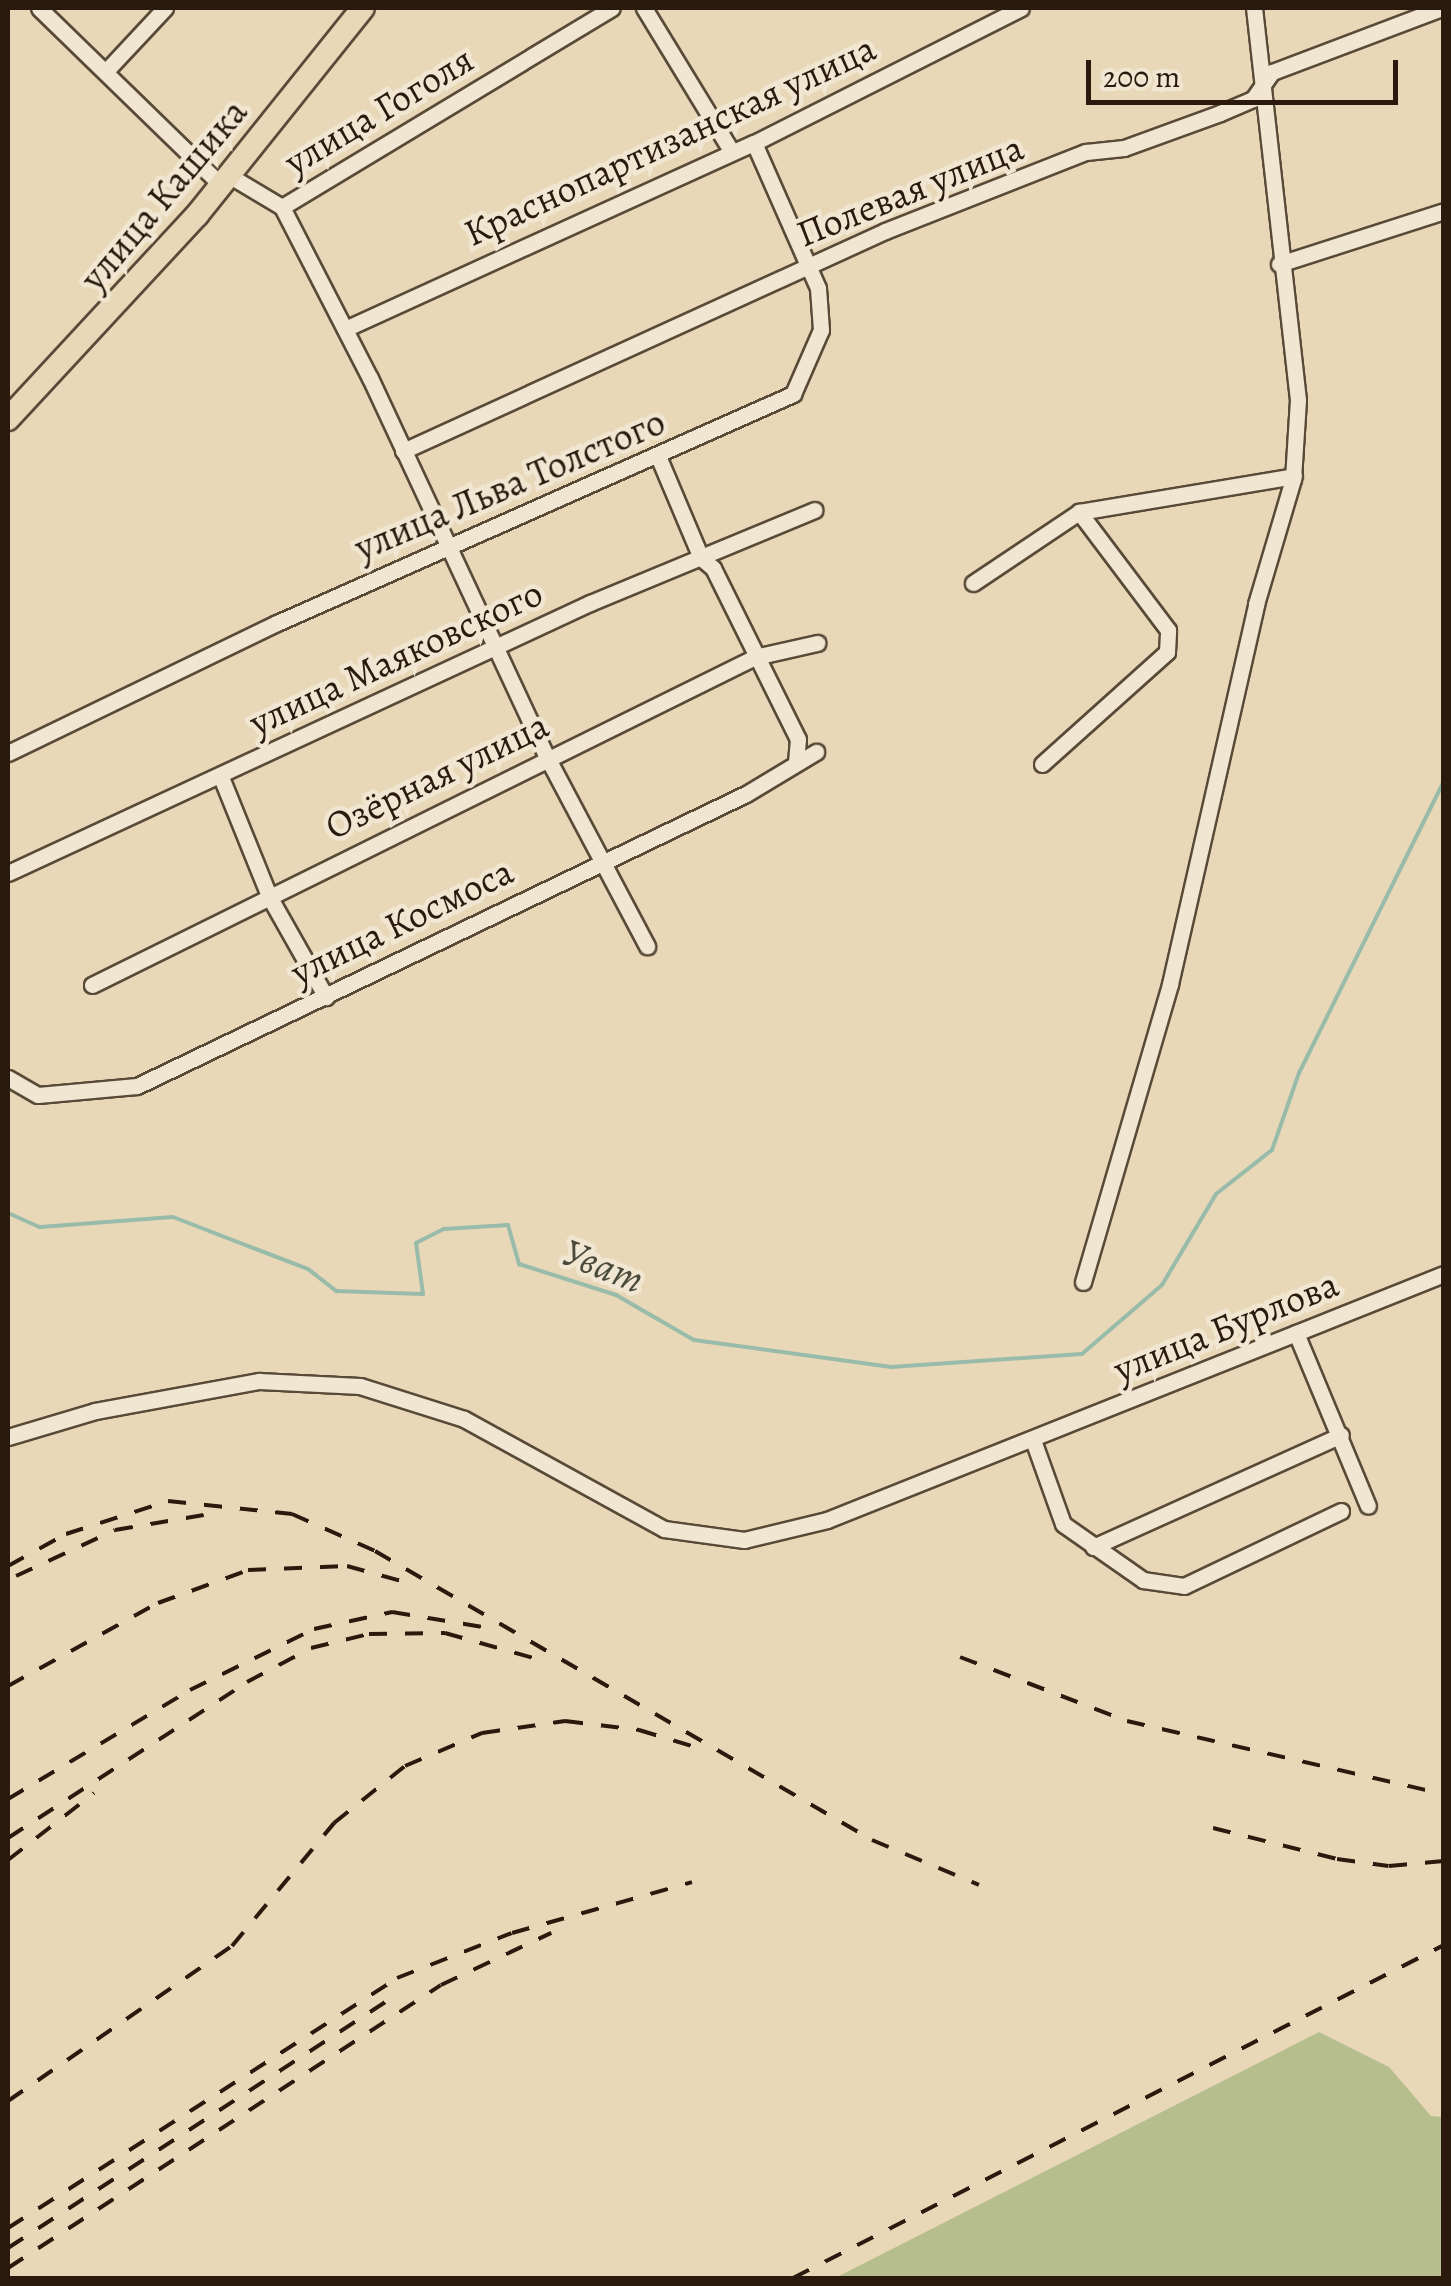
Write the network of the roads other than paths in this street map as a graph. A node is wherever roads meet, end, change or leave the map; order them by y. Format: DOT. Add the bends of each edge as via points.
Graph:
graph roads {
  1 [pos="38,8"];
  2 [pos="165,8"];
  3 [pos="363,8"];
  4 [pos="612,8"];
  5 [pos="644,8"];
  6 [pos="1020,8"];
  7 [pos="1254,8"];
  8 [pos="1441,8"];
  9 [pos="107,70"];
  10 [pos="1262,86"];
  11 [pos="754,143"];
  12 [pos="730,149"];
  13 [pos="225,180"];
  14 [pos="282,206"];
  15 [pos="1444,211"];
  16 [pos="1279,264"];
  17 [pos="812,266"];
  18 [pos="345,329"];
  19 [pos="8,418"];
  20 [pos="403,451"];
  21 [pos="658,456"];
  22 [pos="1294,476"];
  23 [pos="816,510"];
  24 [pos="1079,512"];
  25 [pos="448,550"];
  26 [pos="701,558"];
  27 [pos="973,583"];
  28 [pos="818,643"];
  29 [pos="496,650"];
  30 [pos="755,657"];
  31 [pos="816,752"];
  32 [pos="8,753"];
  33 [pos="548,759"];
  34 [pos="796,761"];
  35 [pos="1042,764"];
  36 [pos="220,776"];
  37 [pos="601,860"];
  38 [pos="8,873"];
  39 [pos="270,898"];
  40 [pos="647,946"];
  41 [pos="92,985"];
  42 [pos="326,997"];
  43 [pos="8,1078"];
  44 [pos="1444,1274"];
  45 [pos="1083,1282"];
  46 [pos="1296,1334"];
  47 [pos="1340,1435"];
  48 [pos="8,1437"];
  49 [pos="1034,1440"];
  50 [pos="1368,1506"];
  51 [pos="1341,1511"];
  52 [pos="1093,1547"];
  1 -- 9 [label="street"];
  2 -- 9 [label="street"];
  3 -- 13 [label="highway, улица Кашика"];
  4 -- 14 [label="street, улица Гоголя"];
  5 -- 12 [label="street"];
  6 -- 11 [label="street, Краснопартизанская улица"];
  7 -- 10 [label="street"];
  8 -- 10 [label="street, Полевая улица" via="1272,72"];
  9 -- 13 [label="street"];
  10 -- 16 [label="street"];
  10 -- 17 [label="street, Полевая улица" via="1253,99 1220,114 1124,148 1086,152"];
  11 -- 12 [label="street, Краснопартизанская улица"];
  11 -- 17 [label="street, улица Льва Толстого"];
  12 -- 18 [label="street, Краснопартизанская улица"];
  13 -- 14 [label="street"];
  13 -- 19 [label="highway, улица Кашика" via="118,306"];
  14 -- 18 [label="street"];
  15 -- 16 [label="street"];
  16 -- 22 [label="street" via="1298,400"];
  17 -- 20 [label="street, Полевая улица"];
  17 -- 21 [label="street, улица Льва Толстого" via="822,330 793,394"];
  18 -- 20 [label="street"];
  20 -- 25 [label="street"];
  21 -- 25 [label="street, улица Льва Толстого"];
  21 -- 26 [label="street"];
  22 -- 24 [label="street"];
  22 -- 45 [label="street" via="1256,604 1170,984"];
  23 -- 26 [label="street, улица Маяковского"];
  24 -- 27 [label="street"];
  24 -- 35 [label="street" via="1168,630 1167,652"];
  25 -- 29 [label="street"];
  25 -- 32 [label="street, улица Льва Толстого" via="277,623"];
  26 -- 29 [label="street, улица Маяковского" via="590,602"];
  26 -- 30 [label="street"];
  28 -- 30 [label="street, Озёрная улица"];
  29 -- 33 [label="street"];
  29 -- 36 [label="street, улица Маяковского"];
  30 -- 33 [label="street, Озёрная улица"];
  30 -- 34 [label="street" via="798,739"];
  31 -- 34 [label="street, улица Космоса"];
  33 -- 37 [label="street"];
  33 -- 39 [label="street, Озёрная улица"];
  34 -- 37 [label="street, улица Космоса" via="746,794"];
  36 -- 38 [label="street, улица Маяковского"];
  36 -- 39 [label="street"];
  37 -- 40 [label="street"];
  37 -- 42 [label="street, улица Космоса"];
  39 -- 41 [label="street, Озёрная улица"];
  39 -- 42 [label="street"];
  42 -- 43 [label="street, улица Космоса" via="137,1086 38,1095"];
  44 -- 46 [label="street, улица Бурлова"];
  46 -- 47 [label="street"];
  46 -- 49 [label="street, улица Бурлова"];
  47 -- 50 [label="street"];
  47 -- 52 [label="street"];
  48 -- 49 [label="street, улица Бурлова" via="95,1411 260,1381 360,1386 464,1420 664,1529 744,1540 827,1520"];
  49 -- 52 [label="street" via="1062,1524"];
  51 -- 52 [label="street" via="1184,1586 1144,1580"];
}
